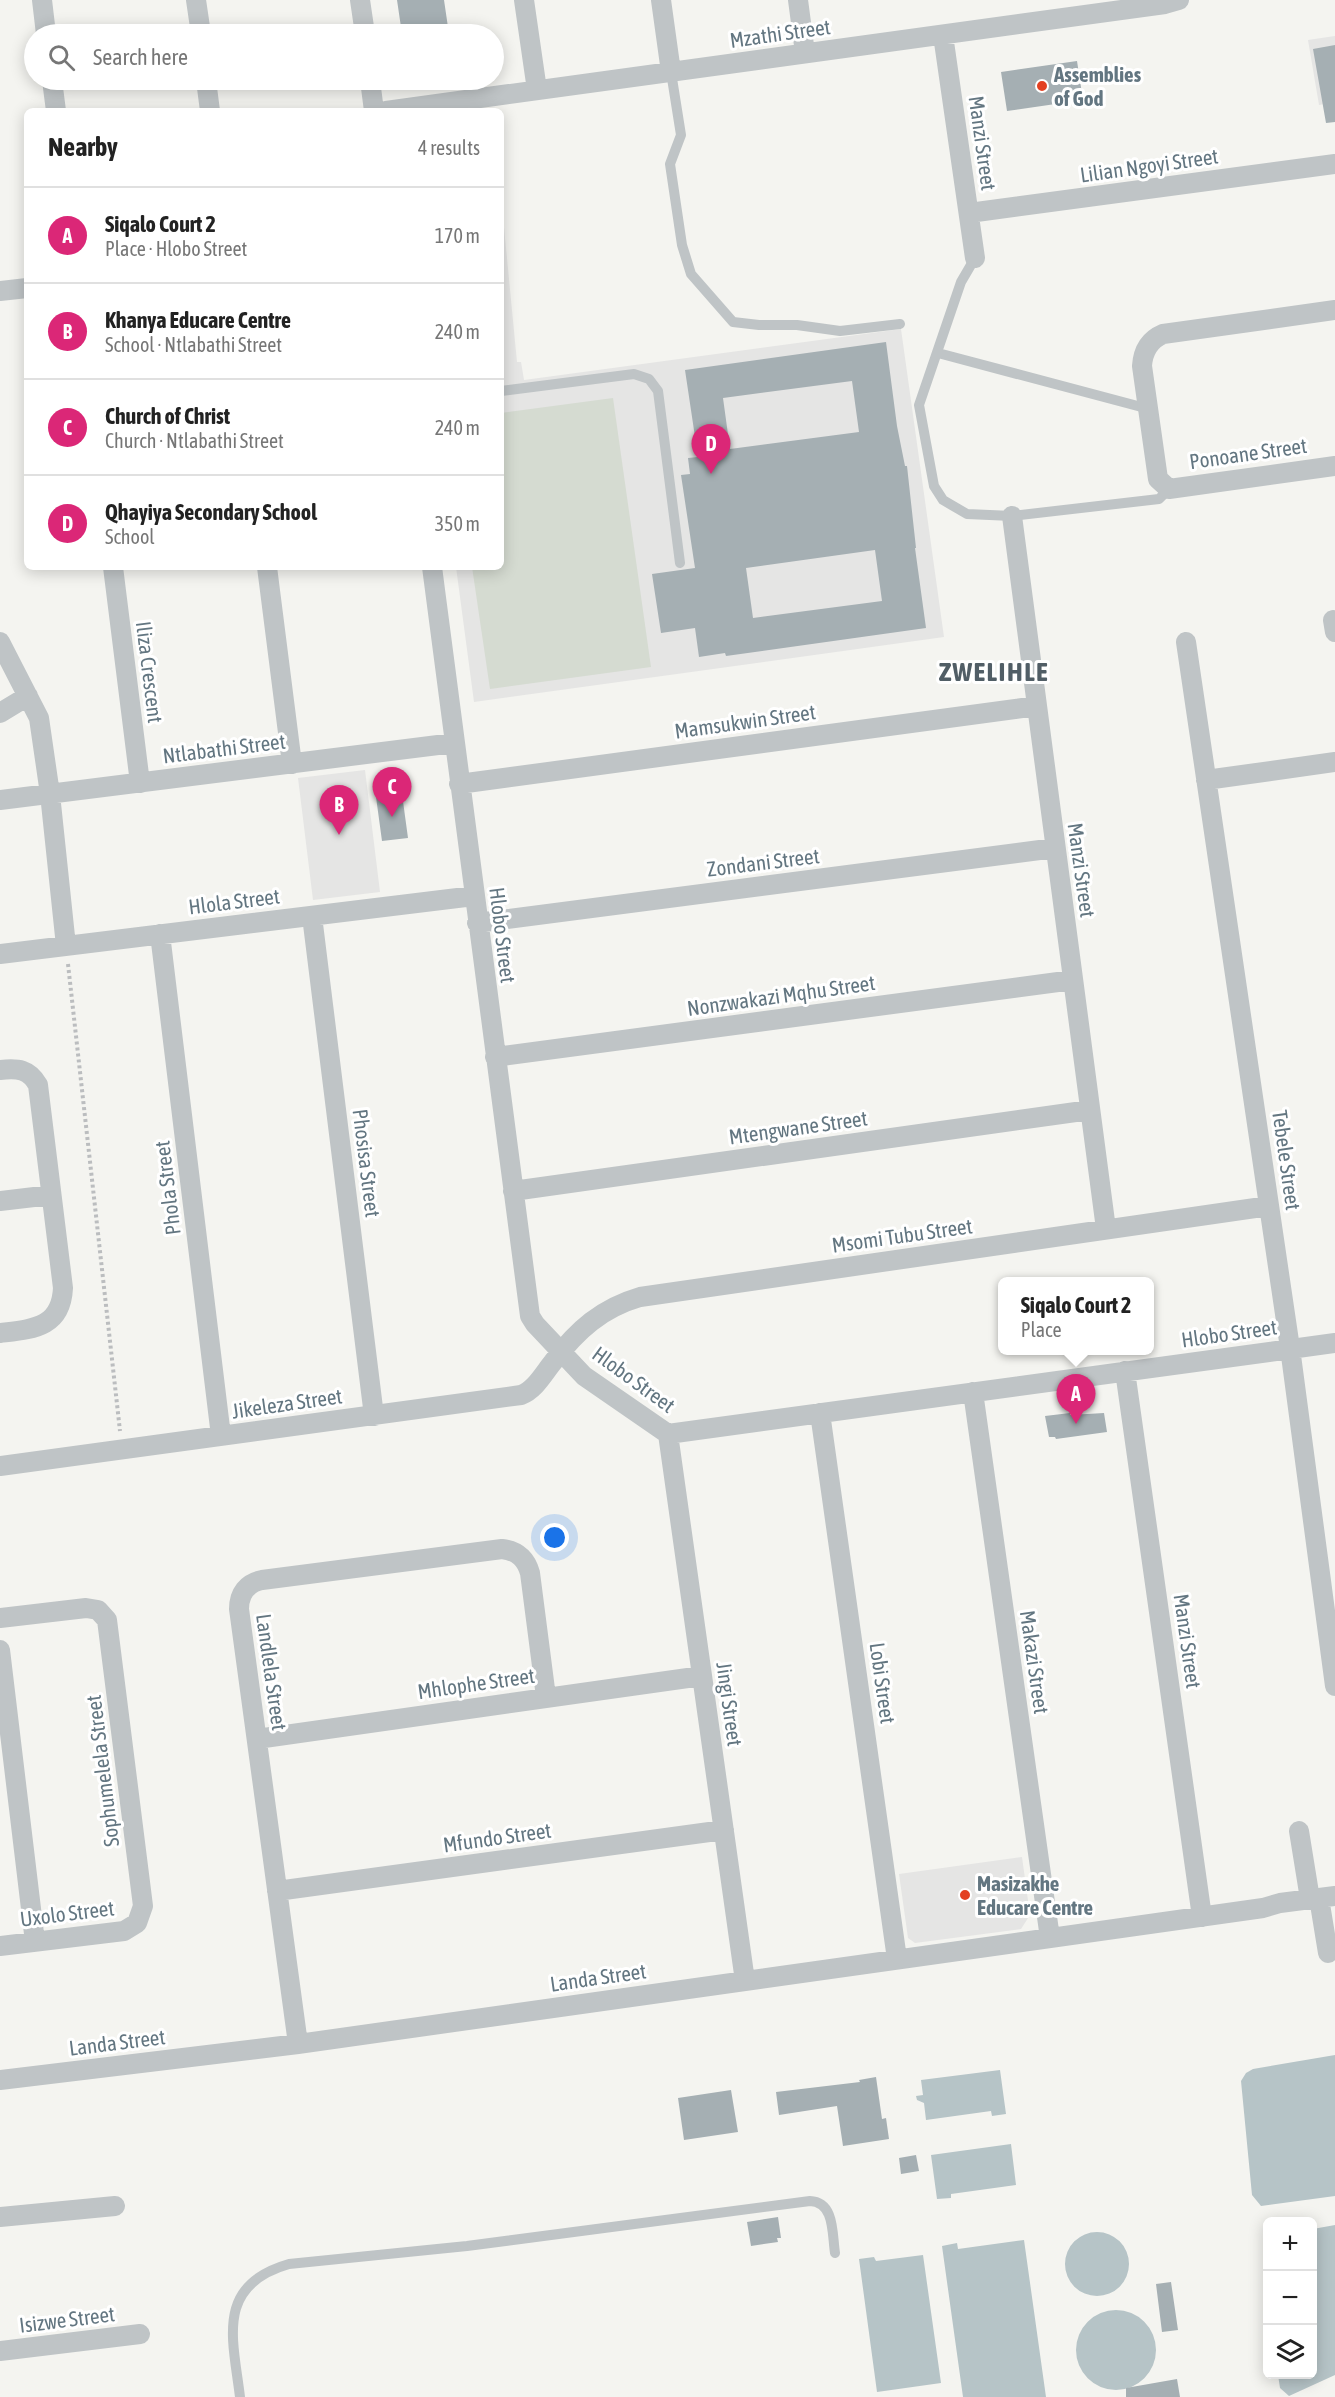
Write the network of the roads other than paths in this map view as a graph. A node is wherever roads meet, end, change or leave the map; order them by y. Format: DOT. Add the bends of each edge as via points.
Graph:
graph roads {
  1 [pos="42,0"];
  2 [pos="196,0"];
  3 [pos="360,0"];
  4 [pos="525,0"];
  5 [pos="661,0"];
  6 [pos="798,0"];
  7 [pos="1179,0"];
  8 [pos="45,24"];
  9 [pos="200,24"];
  10 [pos="363,24"];
  11 [pos="943,35"];
  12 [pos="805,53"];
  13 [pos="671,72"];
  14 [pos="53,90"];
  15 [pos="207,90"];
  16 [pos="371,90"];
  17 [pos="537,90"];
  18 [pos="56,108"];
  19 [pos="210,108"];
  20 [pos="374,108"];
  21 [pos="408,108"];
  22 [pos="1335,164"];
  23 [pos="969,213"];
  24 [pos="975,258"];
  25 [pos="24,288"];
  26 [pos="0,291"];
  27 [pos="1335,310"];
  28 [pos="900,324"];
  29 [pos="938,353"];
  30 [pos="504,392"];
  31 [pos="1149,409"];
  32 [pos="1335,466"];
  33 [pos="1169,489"];
  34 [pos="1012,516"];
  35 [pos="680,563"];
  36 [pos="112,570"];
  37 [pos="267,570"];
  38 [pos="432,570"];
  39 [pos="0,642"];
  40 [pos="1186,642"];
  41 [pos="27,696"];
  42 [pos="1036,706"];
  43 [pos="0,713"];
  44 [pos="454,743"];
  45 [pos="1335,762"];
  46 [pos="292,764"];
  47 [pos="1206,780"];
  48 [pos="140,783"];
  49 [pos="459,784"];
  50 [pos="50,794"];
  51 [pos="0,800"];
  52 [pos="1055,848"];
  53 [pos="474,896"];
  54 [pos="312,916"];
  55 [pos="477,923"];
  56 [pos="160,934"];
  57 [pos="66,946"];
  58 [pos="0,954"];
  59 [pos="1073,981"];
  60 [pos="495,1057"];
  61 [pos="0,1070"];
  62 [pos="1090,1110"];
  63 [pos="513,1191"];
  64 [pos="51,1195"];
  65 [pos="0,1201"];
  66 [pos="1269,1206"];
  67 [pos="1106,1229"];
  68 [pos="0,1333"];
  69 [pos="1335,1343"];
  70 [pos="1290,1348"];
  71 [pos="560,1352"];
  72 [pos="1125,1371"];
  73 [pos="973,1392"];
  74 [pos="820,1413"];
  75 [pos="374,1416"];
  76 [pos="668,1434"];
  77 [pos="221,1436"];
  78 [pos="0,1466"];
  79 [pos="0,1618"];
  80 [pos="0,1650"];
  81 [pos="702,1676"];
  82 [pos="1335,1686"];
  83 [pos="546,1697"];
  84 [pos="256,1739"];
  85 [pos="724,1830"];
  86 [pos="1299,1831"];
  87 [pos="278,1891"];
  88 [pos="1321,1898"];
  89 [pos="1202,1917"];
  90 [pos="137,1923"];
  91 [pos="1050,1938"];
  92 [pos="35,1942"];
  93 [pos="0,1946"];
  94 [pos="1328,1953"];
  95 [pos="897,1959"];
  96 [pos="745,1981"];
  97 [pos="298,2044"];
  98 [pos="0,2080"];
  99 [pos="115,2206"];
  100 [pos="0,2217"];
  101 [pos="835,2253"];
  102 [pos="140,2334"];
  103 [pos="0,2351"];
  104 [pos="240,2397"];
  1 -- 8 [label="street"];
  2 -- 9 [label="street"];
  3 -- 10 [label="street"];
  4 -- 17 [label="street"];
  5 -- 13 [label="street"];
  6 -- 12 [label="street"];
  7 -- 11 [label="street, Mzathi Street"];
  11 -- 12 [label="street, Mzathi Street"];
  11 -- 23 [label="street, Manzi Street"];
  12 -- 13 [label="street, Mzathi Street"];
  13 -- 17 [label="street, Mzathi Street"];
  13 -- 28 [label="lane" via="681,135 670,164 682,245 691,274 732,322 840,331"];
  14 -- 18 [label="street"];
  15 -- 19 [label="street"];
  16 -- 20 [label="street"];
  17 -- 21 [label="street, Mzathi Street"];
  22 -- 23 [label="street, Lilian Ngoyi Street"];
  23 -- 24 [label="street, Manzi Street"];
  24 -- 29 [label="lane" via="961,282"];
  25 -- 26 [label="street"];
  27 -- 31 [label="street" via="1159,336 1150,342 1143,357"];
  29 -- 31 [label="lane"];
  29 -- 34 [label="lane" via="919,405 934,486 943,500 967,514"];
  30 -- 35 [label="lane" via="634,374 653,382 658,392"];
  31 -- 33 [label="street" via="1158,479"];
  32 -- 33 [label="street, Ponoane Street"];
  33 -- 34 [label="lane" via="1159,499"];
  34 -- 42 [label="street, Manzi Street"];
  36 -- 48 [label="street, Iliza Crescent"];
  37 -- 46 [label="street"];
  38 -- 44 [label="street, Hlobo Street"];
  39 -- 41 [label="street"];
  40 -- 47 [label="street, Tebele Street"];
  41 -- 43 [label="street"];
  41 -- 50 [label="street" via="39,718"];
  42 -- 49 [label="street, Mamsukwin Street"];
  42 -- 52 [label="street, Manzi Street"];
  44 -- 46 [label="street, Ntlabathi Street"];
  44 -- 49 [label="street, Hlobo Street"];
  45 -- 47 [label="street"];
  46 -- 48 [label="street, Ntlabathi Street"];
  47 -- 66 [label="street, Tebele Street"];
  48 -- 50 [label="street, Ntlabathi Street"];
  49 -- 53 [label="street, Hlobo Street"];
  50 -- 51 [label="street, Ntlabathi Street"];
  50 -- 57 [label="street"];
  52 -- 55 [label="street, Zondani Street"];
  52 -- 59 [label="street, Manzi Street"];
  53 -- 54 [label="street, Hlola Street"];
  53 -- 55 [label="street, Hlobo Street"];
  54 -- 56 [label="street, Hlola Street"];
  54 -- 75 [label="street, Phosisa Street"];
  55 -- 60 [label="street, Hlobo Street"];
  56 -- 57 [label="street, Hlola Street"];
  56 -- 77 [label="street, Phola Street"];
  57 -- 58 [label="street, Hlola Street"];
  59 -- 60 [label="street, Nonzwakazi Mqhu Street"];
  59 -- 62 [label="street, Manzi Street"];
  60 -- 63 [label="street, Hlobo Street"];
  61 -- 64 [label="street" via="21,1069 34,1077 38,1085"];
  62 -- 63 [label="street, Mtengwane Street"];
  62 -- 67 [label="street, Manzi Street"];
  63 -- 71 [label="street, Hlobo Street" via="530,1316"];
  64 -- 65 [label="street"];
  64 -- 68 [label="street" via="62,1303 56,1315 37,1326"];
  66 -- 67 [label="street, Msomi Tubu Street"];
  66 -- 70 [label="street, Tebele Street"];
  67 -- 71 [label="street, Msomi Tubu Street" via="640,1297 593,1318"];
  69 -- 70 [label="street, Hlobo Street"];
  70 -- 72 [label="street, Hlobo Street"];
  70 -- 82 [label="street, Tebele Street"];
  71 -- 75 [label="street, Jikeleza Street" via="531,1389 521,1395"];
  71 -- 76 [label="street, Hlobo Street" via="584,1376"];
  72 -- 73 [label="street, Hlobo Street"];
  72 -- 89 [label="street, Manzi Street"];
  73 -- 74 [label="street, Hlobo Street"];
  73 -- 91 [label="street, Makazi Street"];
  74 -- 76 [label="street, Hlobo Street"];
  74 -- 95 [label="street, Lobi Street"];
  75 -- 77 [label="street, Jikeleza Street"];
  76 -- 81 [label="street, Jingi Street"];
  77 -- 78 [label="street, Jikeleza Street"];
  79 -- 90 [label="street, Sophumelela Street" via="86,1608 103,1614 109,1627 143,1906"];
  80 -- 92 [label="street"];
  81 -- 83 [label="street, Mhlophe Street"];
  81 -- 85 [label="street, Jingi Street"];
  83 -- 84 [label="street, Mhlophe Street"];
  83 -- 84 [label="street, Landlela Street" via="530,1573 517,1553 502,1549 262,1580 249,1585 239,1602"];
  84 -- 87 [label="street, Landlela Street"];
  85 -- 87 [label="street, Mfundo Street"];
  85 -- 96 [label="street, Jingi Street"];
  86 -- 88 [label="street"];
  87 -- 97 [label="street, Landlela Street"];
  88 -- 89 [label="street, Landa Street"];
  88 -- 94 [label="street"];
  89 -- 91 [label="street, Landa Street"];
  90 -- 92 [label="street, Uxolo Street" via="124,1931"];
  91 -- 95 [label="street, Landa Street"];
  92 -- 93 [label="street, Uxolo Street"];
  95 -- 96 [label="street, Landa Street"];
  96 -- 97 [label="street, Landa Street"];
  97 -- 98 [label="street, Landa Street"];
  99 -- 100 [label="street"];
  101 -- 104 [label="lane" via="828,2210 820,2202 810,2201 467,2246 289,2264 266,2273 247,2288 235,2308 232,2326"];
  102 -- 103 [label="street, Isizwe Street"];
}
